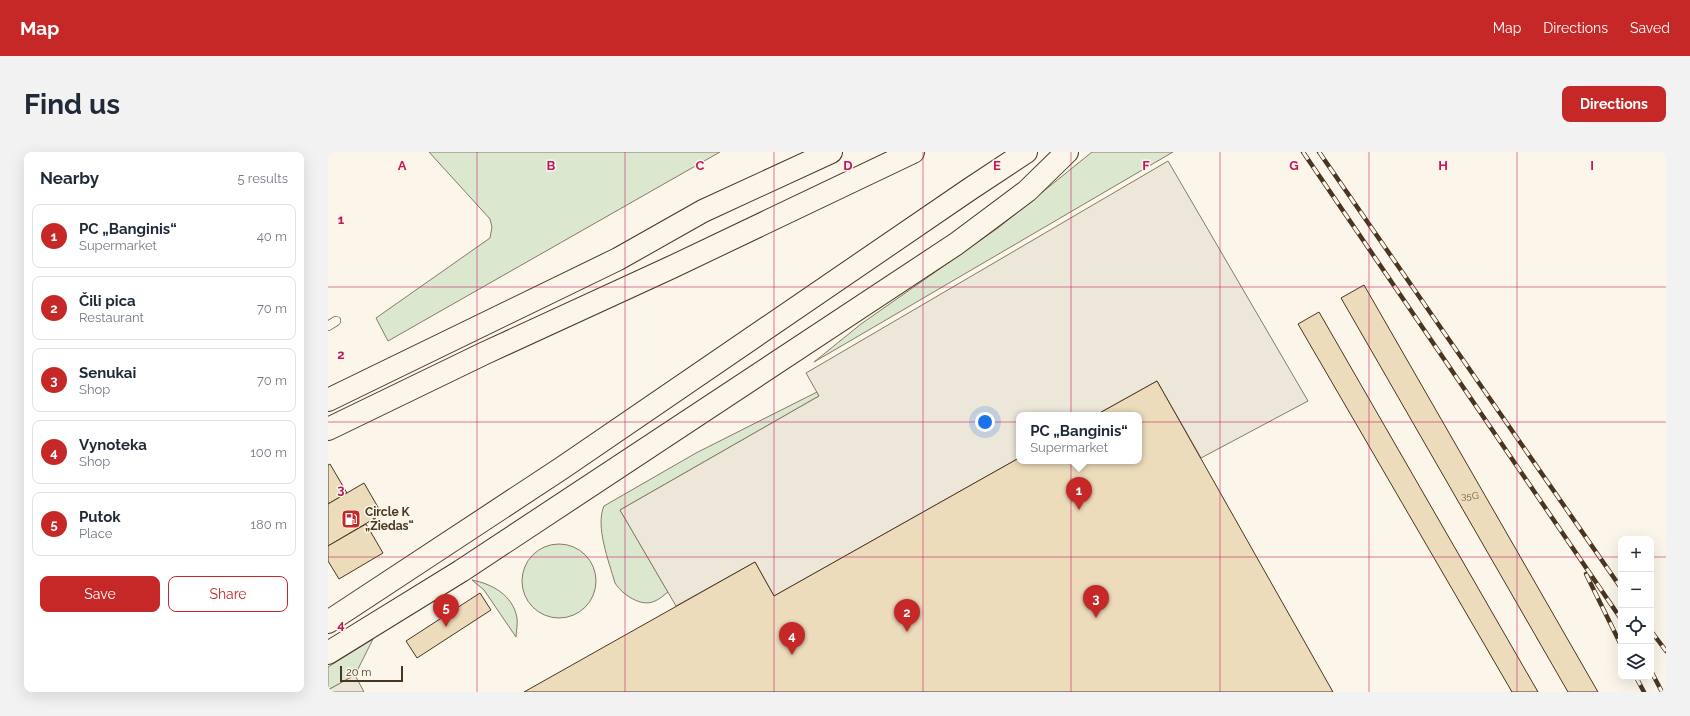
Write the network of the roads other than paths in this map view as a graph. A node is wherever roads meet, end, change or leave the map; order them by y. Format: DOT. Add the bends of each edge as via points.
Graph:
graph roads {
  1 [pos="831,152"];
  2 [pos="913,152"];
  3 [pos="1026,152"];
  4 [pos="1067,152"];
  5 [pos="328,400"];
  6 [pos="328,429"];
  7 [pos="328,622"];
  8 [pos="328,653"];
  1 -- 5 [label="highway" via="703,211 618,259"];
  2 -- 6 [label="highway"];
  3 -- 7 [label="highway" via="562,468"];
  4 -- 8 [label="highway" via="1027,191 956,244 461,571"];
}
